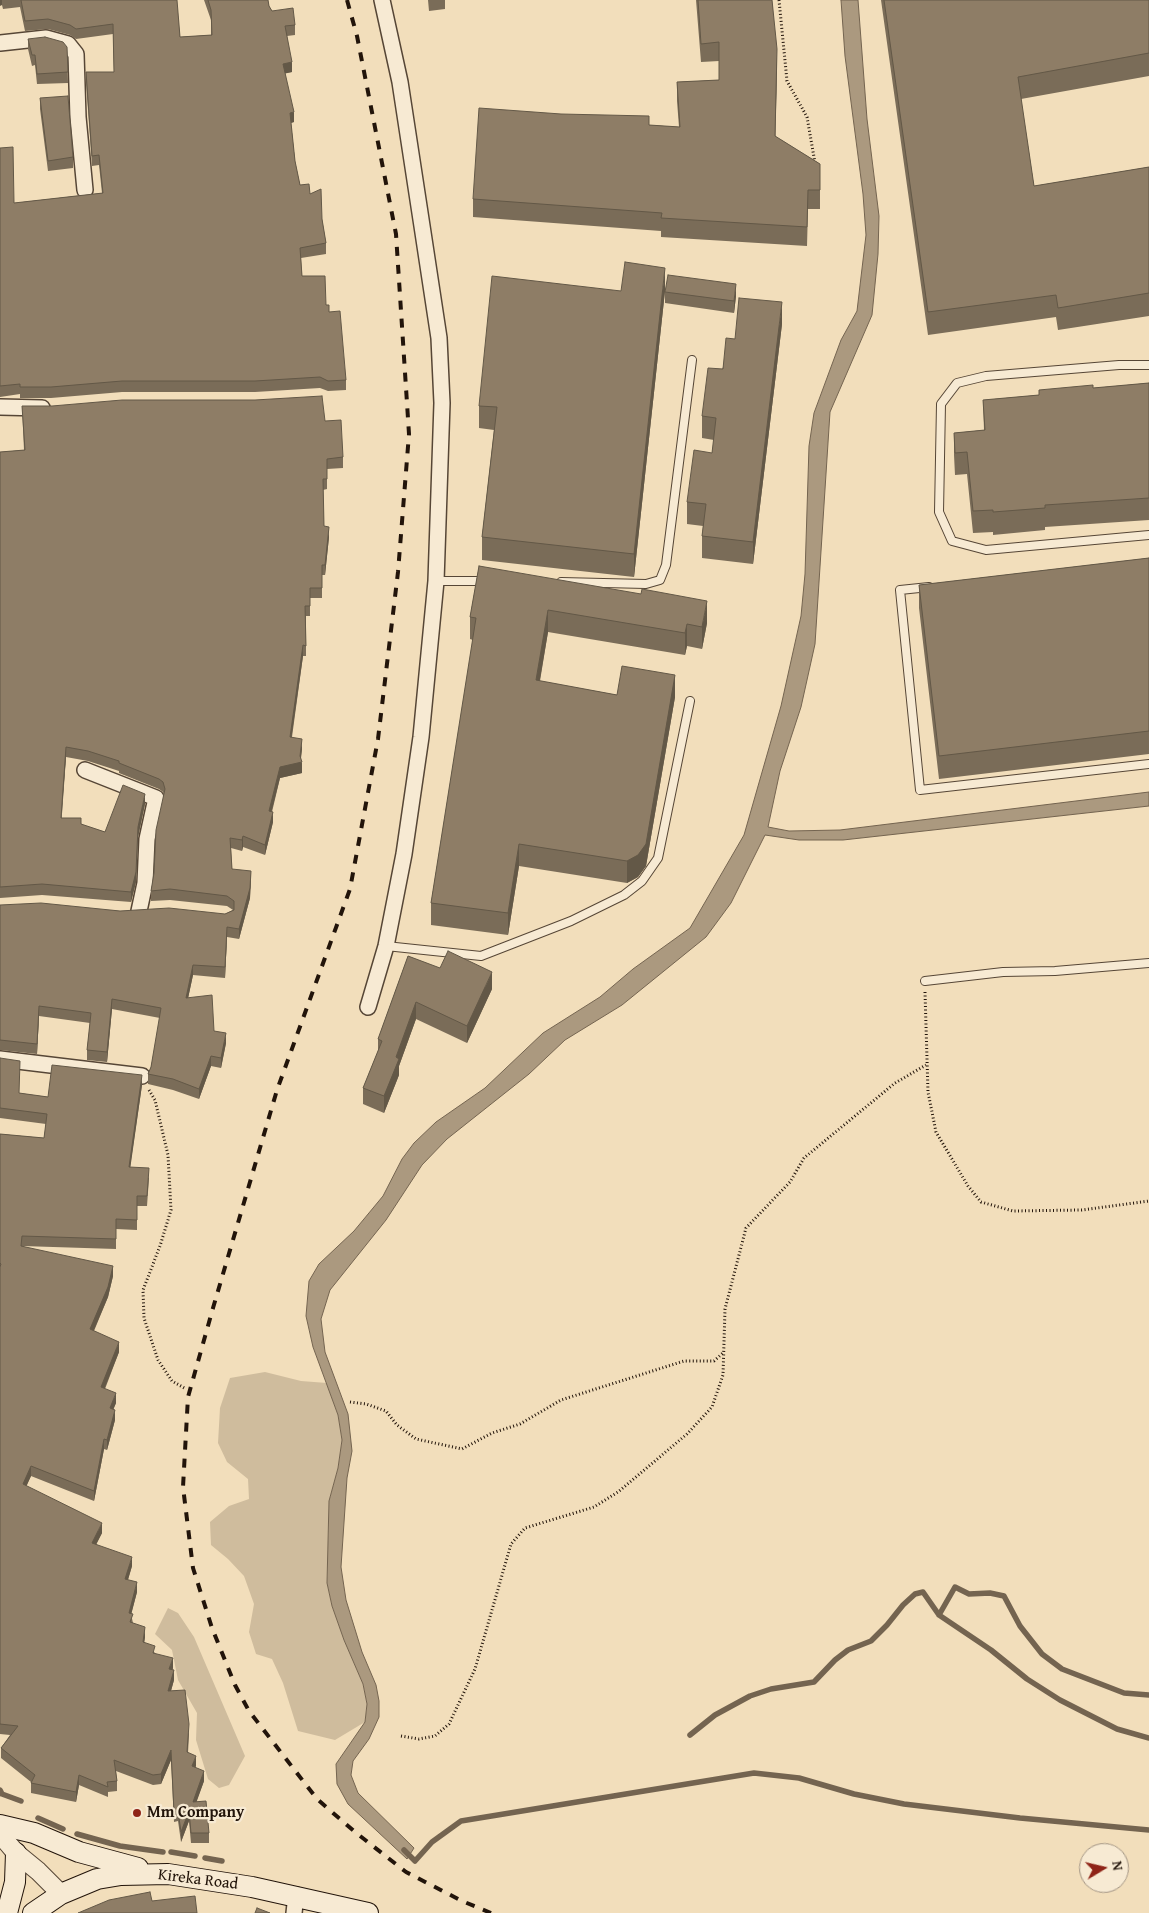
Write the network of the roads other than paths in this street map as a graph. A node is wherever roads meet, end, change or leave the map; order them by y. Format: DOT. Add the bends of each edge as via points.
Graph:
graph roads {
  1 [pos="382,0"];
  2 [pos="0,43"];
  3 [pos="85,190"];
  4 [pos="692,360"];
  5 [pos="1149,365"];
  6 [pos="60,406"];
  7 [pos="0,407"];
  8 [pos="1149,534"];
  9 [pos="436,581"];
  10 [pos="496,581"];
  11 [pos="556,582"];
  12 [pos="938,586"];
  13 [pos="690,701"];
  14 [pos="1149,764"];
  15 [pos="85,770"];
  16 [pos="120,912"];
  17 [pos="386,946"];
  18 [pos="1149,963"];
  19 [pos="925,981"];
  20 [pos="368,1007"];
  21 [pos="0,1059"];
  22 [pos="142,1076"];
  23 [pos="0,1825"];
  24 [pos="0,1834"];
  25 [pos="16,1853"];
  26 [pos="168,1874"];
  27 [pos="61,1894"];
  28 [pos="295,1904"];
  29 [pos="7,1913"];
  30 [pos="33,1913"];
  31 [pos="368,1913"];
  1 -- 9 [label="street" via="400,82 439,338 442,403"];
  2 -- 3 [label="street" via="46,38 68,44 76,54"];
  4 -- 11 [label="lane" via="666,564 660,580 646,584"];
  5 -- 8 [label="lane" via="986,376 957,383 941,404 939,512 952,541 986,550"];
  6 -- 7 [label="street"];
  9 -- 10 [label="lane"];
  9 -- 17 [label="street" via="421,737 404,854"];
  12 -- 14 [label="lane" via="900,590 920,790"];
  13 -- 17 [label="lane" via="658,858 642,881 624,895 571,920 480,956"];
  15 -- 16 [label="street" via="156,798 147,839 146,911"];
  17 -- 20 [label="street"];
  18 -- 19 [label="lane" via="1003,972"];
  21 -- 22 [label="street"];
  23 -- 26 [label="main road" via="34,1833 118,1864"];
  24 -- 25 [label="street"];
  25 -- 27 [label="street"];
  25 -- 29 [label="main road" via="15,1882"];
  26 -- 27 [label="main road, Kireka Road" via="97,1879"];
  26 -- 28 [label="main road, Kireka Road"];
  27 -- 30 [label="main road, Kireka Road"];
  28 -- 31 [label="main road, Kireka Road"];
}
